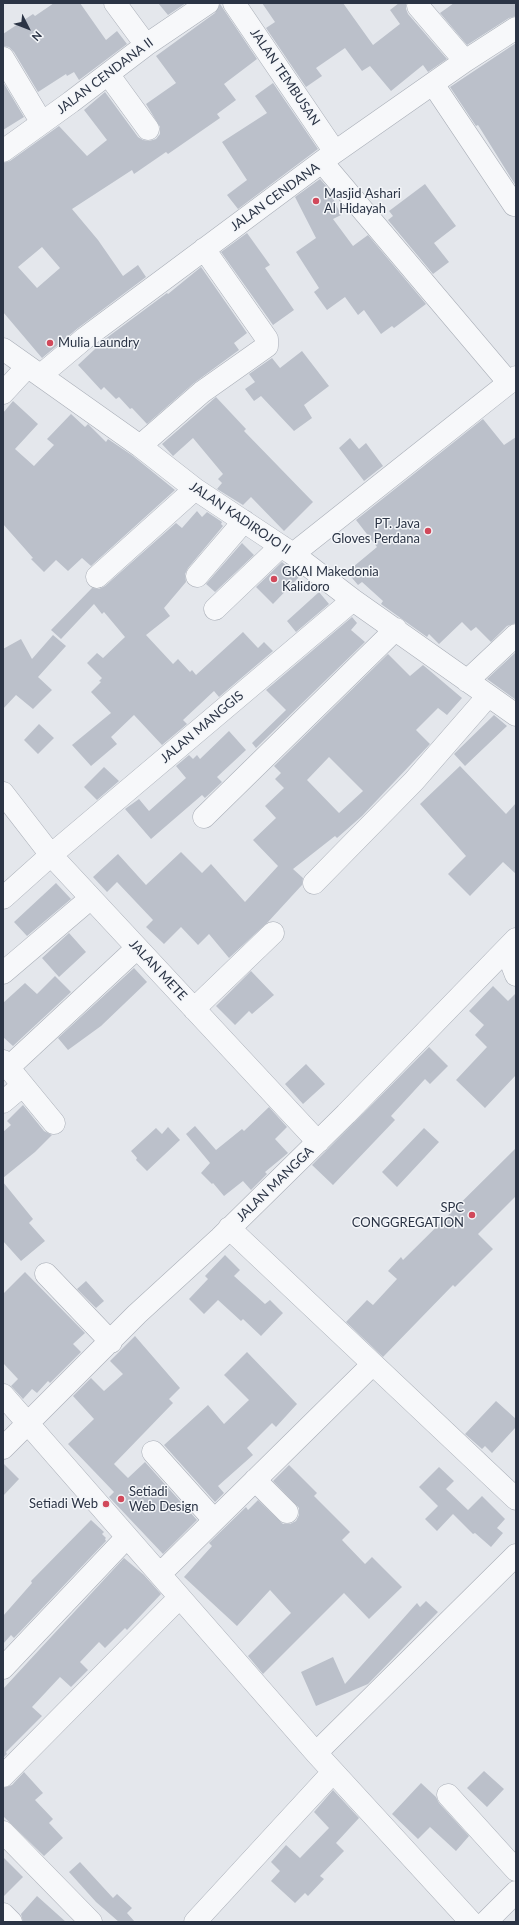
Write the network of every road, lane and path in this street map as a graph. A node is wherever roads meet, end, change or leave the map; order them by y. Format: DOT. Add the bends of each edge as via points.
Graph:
graph roads {
  1 [pos="115,3"];
  2 [pos="208,3"];
  3 [pos="234,3"];
  4 [pos="418,6"];
  5 [pos="516,28"];
  6 [pos="146,45"];
  7 [pos="3,58"];
  8 [pos="465,61"];
  9 [pos="108,74"];
  10 [pos="433,84"];
  11 [pos="42,123"];
  12 [pos="148,129"];
  13 [pos="3,151"];
  14 [pos="329,157"];
  15 [pos="514,204"];
  16 [pos="204,249"];
  17 [pos="3,349"];
  18 [pos="34,371"];
  19 [pos="513,380"];
  20 [pos="3,392"];
  21 [pos="140,446"];
  22 [pos="195,488"];
  23 [pos="244,521"];
  24 [pos="287,550"];
  25 [pos="197,576"];
  26 [pos="97,577"];
  27 [pos="353,600"];
  28 [pos="215,609"];
  29 [pos="396,629"];
  30 [pos="516,635"];
  31 [pos="467,681"];
  32 [pos="488,696"];
  33 [pos="516,715"];
  34 [pos="3,793"];
  35 [pos="204,817"];
  36 [pos="51,855"];
  37 [pos="314,883"];
  38 [pos="3,898"];
  39 [pos="91,898"];
  40 [pos="273,933"];
  41 [pos="515,939"];
  42 [pos="137,948"];
  43 [pos="3,973"];
  44 [pos="516,975"];
  45 [pos="194,1009"];
  46 [pos="6,1064"];
  47 [pos="22,1086"];
  48 [pos="3,1102"];
  49 [pos="54,1123"];
  50 [pos="318,1142"];
  51 [pos="229,1228"];
  52 [pos="46,1274"];
  53 [pos="111,1342"];
  54 [pos="373,1364"];
  55 [pos="3,1395"];
  56 [pos="28,1423"];
  57 [pos="3,1448"];
  58 [pos="153,1452"];
  59 [pos="255,1480"];
  60 [pos="516,1499"];
  61 [pos="287,1512"];
  62 [pos="214,1520"];
  63 [pos="127,1537"];
  64 [pos="516,1555"];
  65 [pos="160,1574"];
  66 [pos="179,1598"];
  67 [pos="3,1668"];
  68 [pos="316,1753"];
  69 [pos="333,1772"];
  70 [pos="3,1776"];
  71 [pos="448,1794"];
  72 [pos="3,1832"];
  73 [pos="516,1870"];
  74 [pos="516,1892"];
  75 [pos="3,1914"];
  76 [pos="11,1922"];
  77 [pos="91,1922"];
  78 [pos="195,1922"];
  79 [pos="471,1922"];
  80 [pos="486,1922"];
  1 -- 6 [label="street"];
  2 -- 6 [label="street, JALAN CENDANA II"];
  3 -- 14 [label="street, JALAN TEMBUSAN"];
  4 -- 8 [label="street"];
  5 -- 8 [label="street, JALAN CENDANA"];
  6 -- 9 [label="street, JALAN CENDANA II"];
  7 -- 11 [label="street"];
  8 -- 10 [label="street, JALAN CENDANA"];
  9 -- 11 [label="street, JALAN CENDANA II"];
  9 -- 12 [label="street"];
  10 -- 14 [label="street, JALAN CENDANA"];
  10 -- 15 [label="street"];
  11 -- 13 [label="street, JALAN CENDANA II"];
  14 -- 16 [label="street, JALAN CENDANA"];
  14 -- 19 [label="street, JALAN TEMBUSAN"];
  16 -- 18 [label="street, JALAN CENDANA" via="84,338"];
  16 -- 21 [label="street" via="267,339 267,346 202,392"];
  17 -- 18 [label="street, JALAN KADIROJO II"];
  18 -- 20 [label="street, JALAN CENDANA"];
  18 -- 21 [label="street, JALAN KADIROJO II"];
  19 -- 24 [label="street"];
  21 -- 22 [label="street, JALAN KADIROJO II"];
  22 -- 23 [label="street, JALAN KADIROJO II"];
  22 -- 26 [label="street"];
  23 -- 24 [label="street, JALAN KADIROJO II"];
  23 -- 25 [label="street"];
  24 -- 27 [label="street, JALAN KADIROJO II"];
  24 -- 28 [label="street"];
  27 -- 29 [label="street, JALAN KADIROJO II"];
  27 -- 36 [label="street, JALAN MANGGIS"];
  29 -- 31 [label="street, JALAN KADIROJO II"];
  29 -- 35 [label="street"];
  30 -- 31 [label="street"];
  31 -- 32 [label="street, JALAN KADIROJO II"];
  32 -- 33 [label="street, JALAN KADIROJO II"];
  32 -- 37 [label="street" via="414,781"];
  34 -- 36 [label="street, JALAN METE"];
  36 -- 38 [label="street, JALAN MANGGIS"];
  36 -- 39 [label="street, JALAN METE"];
  39 -- 42 [label="street, JALAN METE"];
  39 -- 43 [label="street"];
  40 -- 45 [label="street"];
  41 -- 44 [label="street" via="511,962"];
  41 -- 50 [label="street, JALAN MANGGA"];
  42 -- 45 [label="street, JALAN METE"];
  42 -- 46 [label="street"];
  45 -- 50 [label="street, JALAN METE"];
  46 -- 47 [label="street"];
  47 -- 48 [label="street"];
  47 -- 49 [label="street"];
  50 -- 51 [label="street, JALAN MANGGA"];
  51 -- 53 [label="street, JALAN MANGGA" via="137,1314"];
  51 -- 54 [label="street"];
  52 -- 53 [label="street"];
  53 -- 56 [label="street, JALAN MANGGA"];
  54 -- 59 [label="street"];
  54 -- 60 [label="street"];
  55 -- 56 [label="street"];
  56 -- 57 [label="street, JALAN MANGGA"];
  56 -- 63 [label="street"];
  58 -- 62 [label="street"];
  59 -- 61 [label="street"];
  59 -- 62 [label="street"];
  62 -- 65 [label="street"];
  63 -- 65 [label="street"];
  63 -- 67 [label="street"];
  64 -- 68 [label="street"];
  65 -- 66 [label="street"];
  66 -- 68 [label="street"];
  66 -- 70 [label="street"];
  68 -- 69 [label="street"];
  69 -- 78 [label="street"];
  69 -- 79 [label="street"];
  71 -- 73 [label="street"];
  72 -- 77 [label="street"];
  74 -- 80 [label="street"];
  75 -- 76 [label="street"];
}
